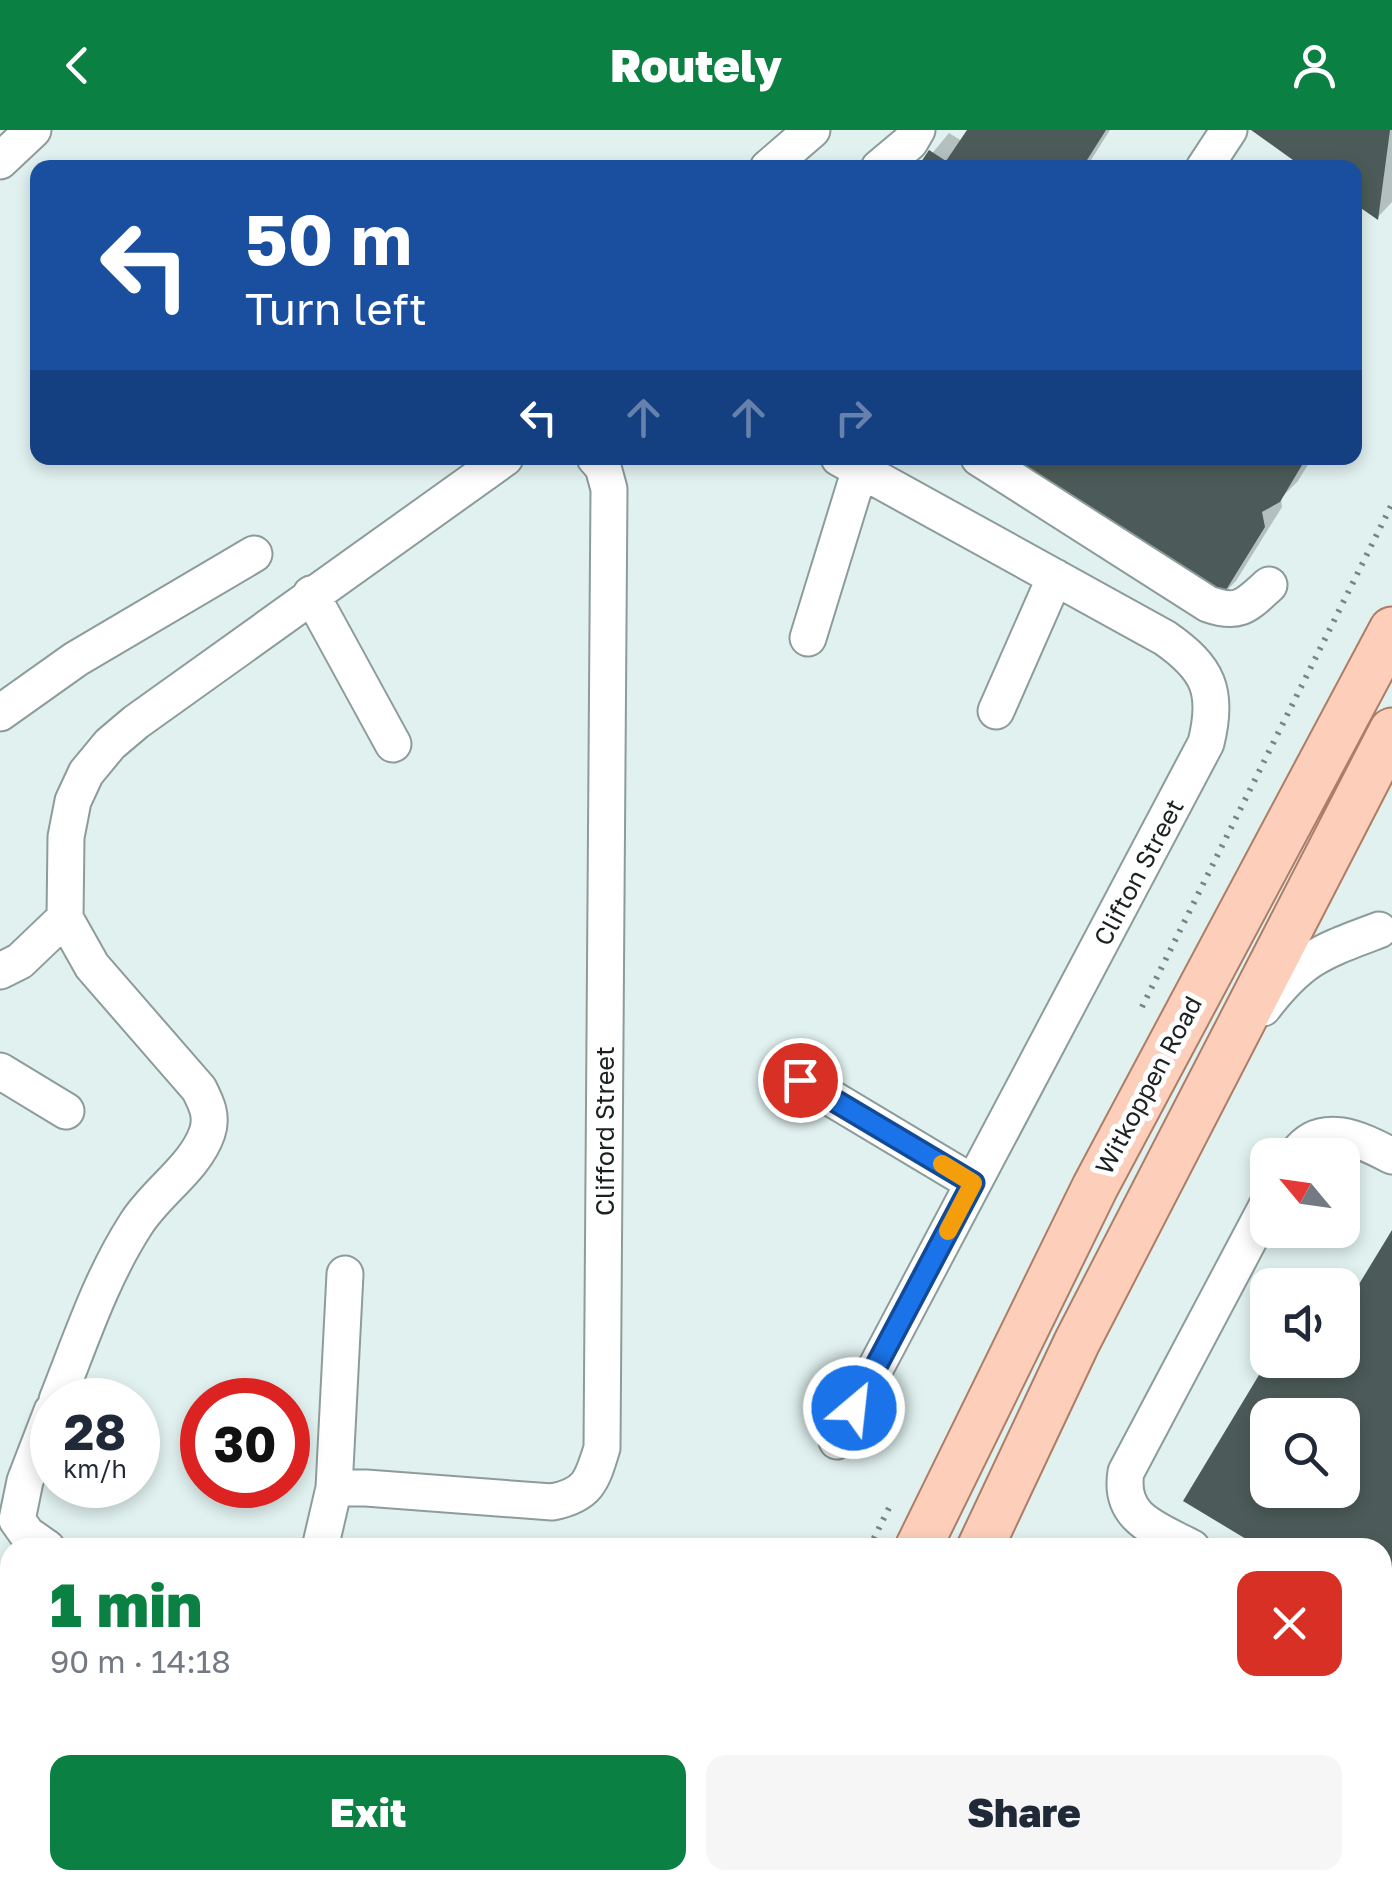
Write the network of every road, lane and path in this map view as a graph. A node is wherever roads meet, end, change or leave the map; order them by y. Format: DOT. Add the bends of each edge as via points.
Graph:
graph roads {
  1 [pos="33,130"];
  2 [pos="812,130"];
  3 [pos="917,130"];
  4 [pos="1229,130"];
  5 [pos="777,160"];
  6 [pos="889,160"];
  7 [pos="1209,160"];
  8 [pos="0,162"];
  9 [pos="495,465"];
  10 [pos="601,465"];
  11 [pos="849,465"];
  12 [pos="851,465"];
  13 [pos="991,465"];
  14 [pos="254,554"];
  15 [pos="1055,577"];
  16 [pos="1268,585"];
  17 [pos="311,594"];
  18 [pos="1392,630"];
  19 [pos="808,638"];
  20 [pos="996,712"];
  21 [pos="0,713"];
  22 [pos="1392,731"];
  23 [pos="392,744"];
  24 [pos="65,918"];
  25 [pos="1379,930"];
  26 [pos="0,971"];
  27 [pos="0,1070"];
  28 [pos="1216,1070"];
  29 [pos="800,1080"];
  30 [pos="66,1111"];
  31 [pos="1317,1138"];
  32 [pos="1353,1138"];
  33 [pos="1360,1140"];
  34 [pos="1392,1156"];
  35 [pos="973,1183"];
  36 [pos="1250,1238"];
  37 [pos="345,1274"];
  38 [pos="66,1378"];
  39 [pos="836,1441"];
  40 [pos="30,1468"];
  41 [pos="334,1488"];
  42 [pos="33,1538"];
  43 [pos="322,1538"];
  44 [pos="923,1538"];
  45 [pos="985,1538"];
  46 [pos="1174,1538"];
  1 -- 8 [label="street"];
  2 -- 5 [label="street"];
  3 -- 6 [label="street"];
  4 -- 7 [label="street"];
  9 -- 17 [label="street"];
  10 -- 41 [label="street, Clifford Street" via="608,489 602,1448 588,1486 552,1502"];
  11 -- 19 [label="street"];
  12 -- 15 [label="street, Clifton Street"];
  13 -- 16 [label="street" via="1208,604 1242,608"];
  14 -- 21 [label="street"];
  15 -- 20 [label="street"];
  15 -- 35 [label="street, Clifton Street" via="1189,655 1210,684 1214,712 1206,743"];
  17 -- 23 [label="street"];
  17 -- 24 [label="street" via="136,722 86,773 66,836"];
  18 -- 44 [label="main road, Witkoppen Road" via="1104,1170"];
  22 -- 28 [label="main road, Witkoppen Road"];
  24 -- 26 [label="street"];
  24 -- 38 [label="street" via="92,966 198,1089 210,1121 194,1156 119,1250"];
  25 -- 28 [label="street" via="1330,947 1287,976"];
  27 -- 30 [label="street"];
  28 -- 45 [label="main road, Witkoppen Road"];
  29 -- 35 [label="street"];
  31 -- 32 [label="street"];
  33 -- 34 [label="street"];
  35 -- 39 [label="street, Clifton Street"];
  36 -- 46 [label="street" via="1126,1472 1122,1493 1130,1508"];
  37 -- 41 [label="street"];
  40 -- 42 [label="street" via="17,1520"];
  41 -- 43 [label="street"];
}
